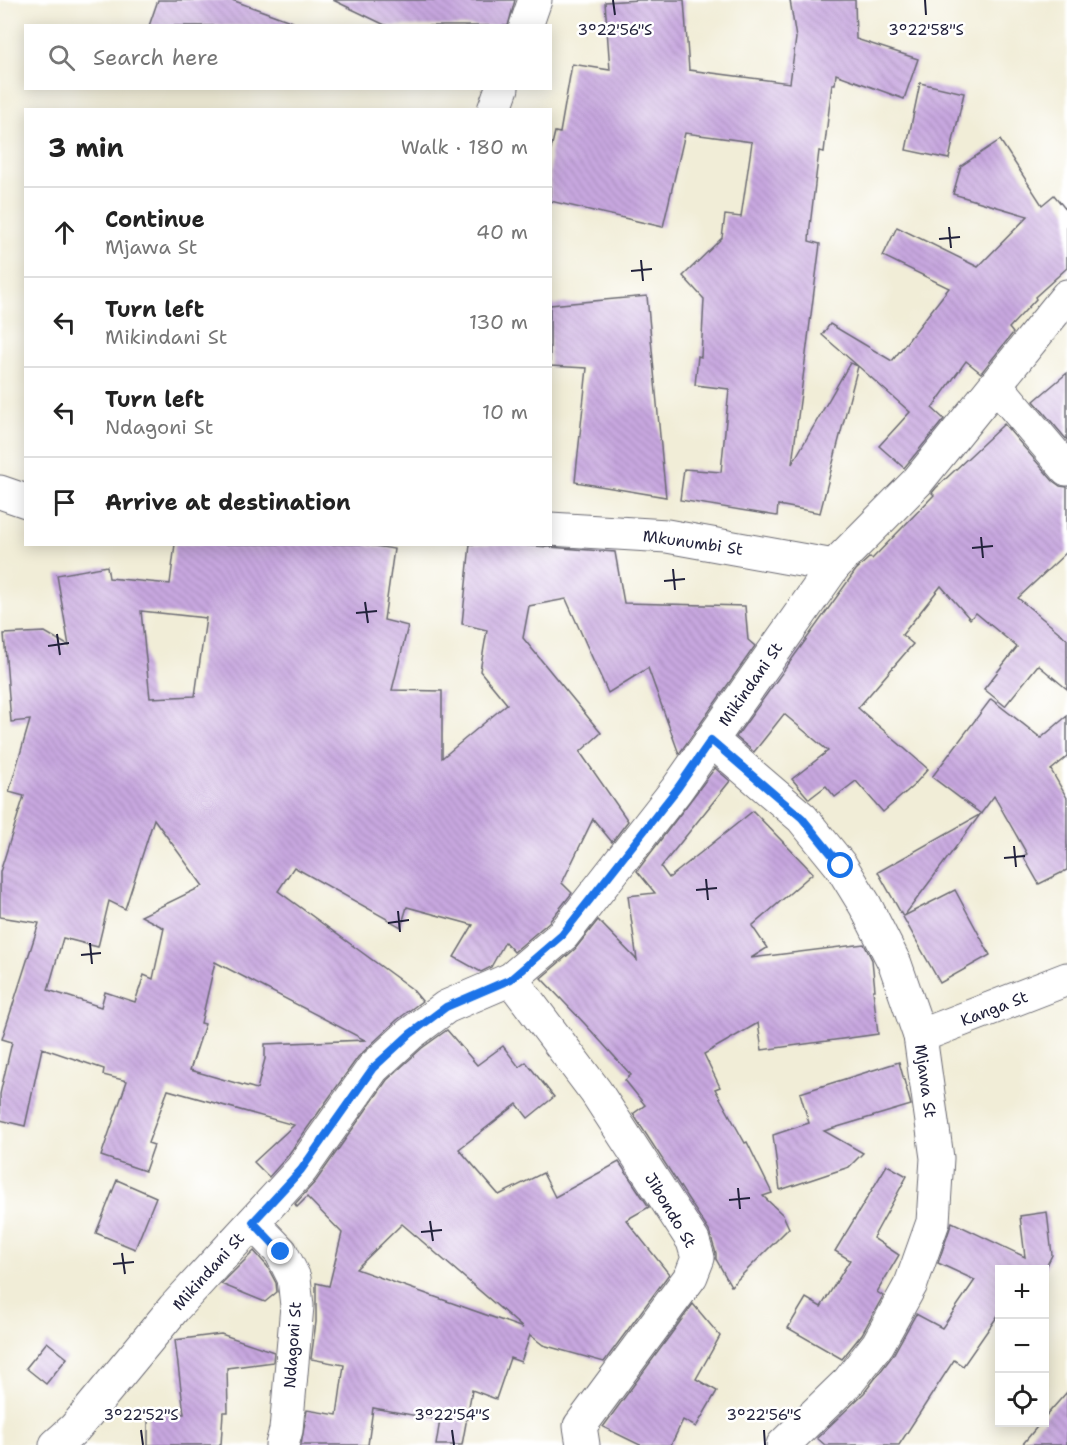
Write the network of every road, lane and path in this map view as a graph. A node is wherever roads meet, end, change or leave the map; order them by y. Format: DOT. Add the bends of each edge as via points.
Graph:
graph roads {
  1 [pos="535,0"];
  2 [pos="527,24"];
  3 [pos="501,90"];
  4 [pos="495,108"];
  5 [pos="1067,296"];
  6 [pos="996,385"];
  7 [pos="1067,469"];
  8 [pos="0,492"];
  9 [pos="24,500"];
  10 [pos="552,529"];
  11 [pos="834,566"];
  12 [pos="711,740"];
  13 [pos="511,979"];
  14 [pos="1067,980"];
  15 [pos="920,1036"];
  16 [pos="253,1222"];
  17 [pos="56,1445"];
  18 [pos="282,1445"];
  19 [pos="583,1445"];
  20 [pos="783,1445"];
  1 -- 2 [label="street"];
  3 -- 4 [label="street"];
  5 -- 6 [label="street, Mikindani St"];
  6 -- 7 [label="street"];
  6 -- 11 [label="street, Mikindani St" via="917,482"];
  8 -- 9 [label="street"];
  10 -- 11 [label="street, Mkunumbi St" via="667,536"];
  11 -- 12 [label="street, Mikindani St"];
  12 -- 13 [label="street, Mikindani St" via="562,935"];
  12 -- 15 [label="street, Mjawa St" via="802,818 841,866 895,963"];
  13 -- 16 [label="street, Mikindani St" via="446,1007 373,1068 301,1170"];
  13 -- 19 [label="street, Jibondo St" via="596,1092 693,1241 699,1258 691,1276 580,1426"];
  14 -- 15 [label="street, Kanga St"];
  15 -- 20 [label="street, Mjawa St" via="937,1158 933,1222 911,1284 878,1344 849,1381"];
  16 -- 17 [label="street, Mikindani St"];
  16 -- 18 [label="street, Ndagoni St" via="281,1252 294,1278 297,1306"];
}
